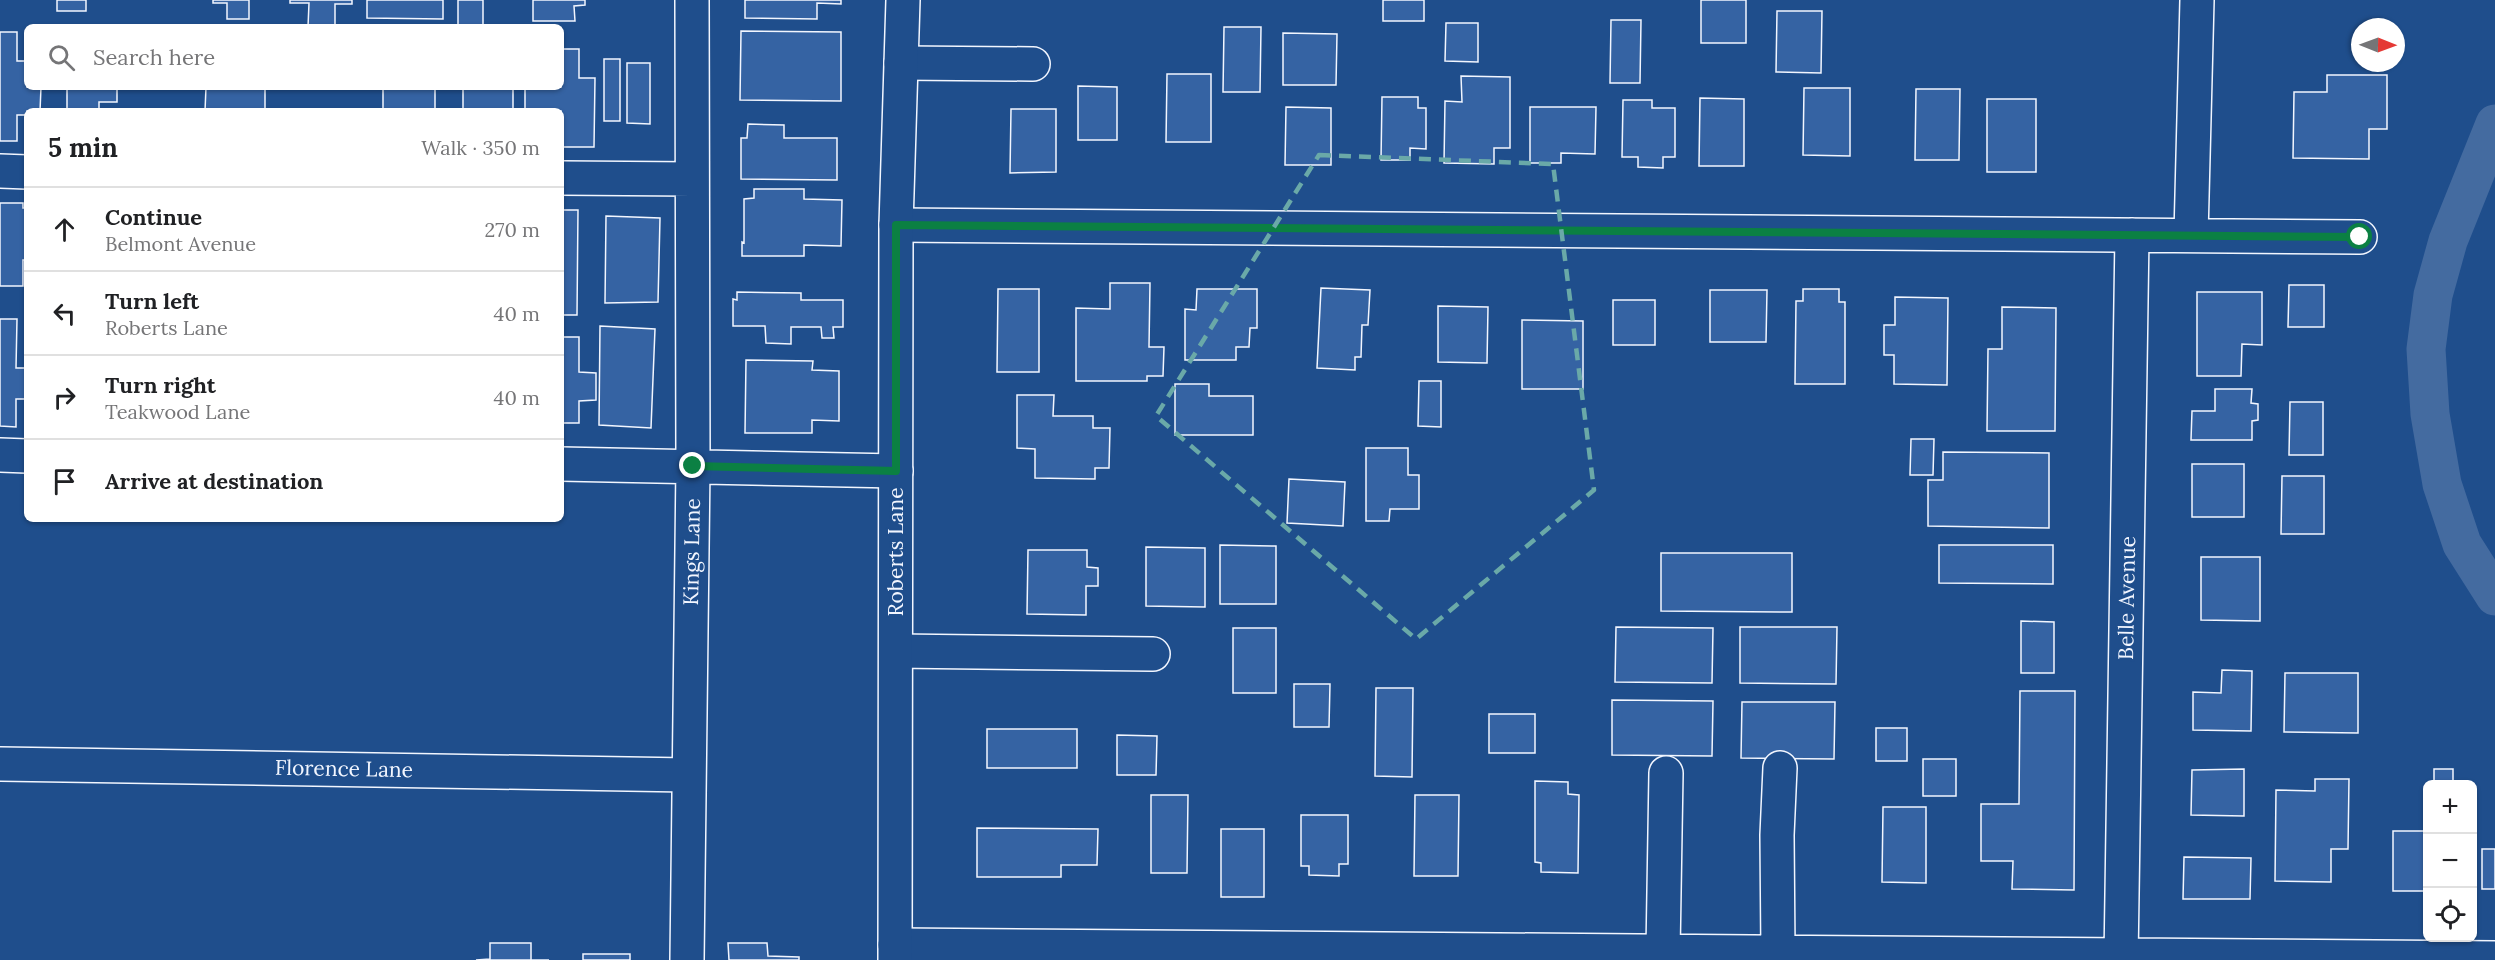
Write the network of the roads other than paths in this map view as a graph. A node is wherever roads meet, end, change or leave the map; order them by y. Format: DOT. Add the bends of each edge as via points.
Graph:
graph roads {
  1 [pos="692,0"];
  2 [pos="903,0"];
  3 [pos="2197,0"];
  4 [pos="901,63"];
  5 [pos="1033,64"];
  6 [pos="0,171"];
  7 [pos="24,172"];
  8 [pos="564,178"];
  9 [pos="692,179"];
  10 [pos="896,225"];
  11 [pos="2132,236"];
  12 [pos="2191,236"];
  13 [pos="2360,237"];
  14 [pos="0,455"];
  15 [pos="24,456"];
  16 [pos="564,464"];
  17 [pos="693,466"];
  18 [pos="896,471"];
  19 [pos="896,651"];
  20 [pos="1154,654"];
  21 [pos="0,764"];
  22 [pos="1779,768"];
  23 [pos="1666,773"];
  24 [pos="688,775"];
  25 [pos="1664,951"];
  26 [pos="895,952"];
  27 [pos="1778,952"];
  28 [pos="2122,957"];
  29 [pos="2495,958"];
  30 [pos="687,960"];
  1 -- 9 [label="street, Kings Lane"];
  2 -- 4 [label="street, Roberts Lane"];
  3 -- 12 [label="street"];
  4 -- 5 [label="street"];
  4 -- 10 [label="street, Roberts Lane"];
  6 -- 7 [label="street"];
  8 -- 9 [label="street"];
  9 -- 17 [label="street, Kings Lane"];
  10 -- 11 [label="street"];
  10 -- 18 [label="street, Roberts Lane"];
  11 -- 12 [label="street"];
  11 -- 28 [label="street, Belle Avenue"];
  12 -- 13 [label="street"];
  14 -- 15 [label="street"];
  16 -- 17 [label="street"];
  17 -- 18 [label="street"];
  17 -- 24 [label="street, Kings Lane"];
  18 -- 19 [label="street, Roberts Lane"];
  19 -- 20 [label="street"];
  19 -- 26 [label="street, Roberts Lane"];
  21 -- 24 [label="street, Florence Lane"];
  22 -- 27 [label="street"];
  23 -- 25 [label="street"];
  24 -- 30 [label="street, Kings Lane"];
  25 -- 26 [label="street"];
  25 -- 27 [label="street"];
  27 -- 28 [label="street"];
  28 -- 29 [label="street"];
}
